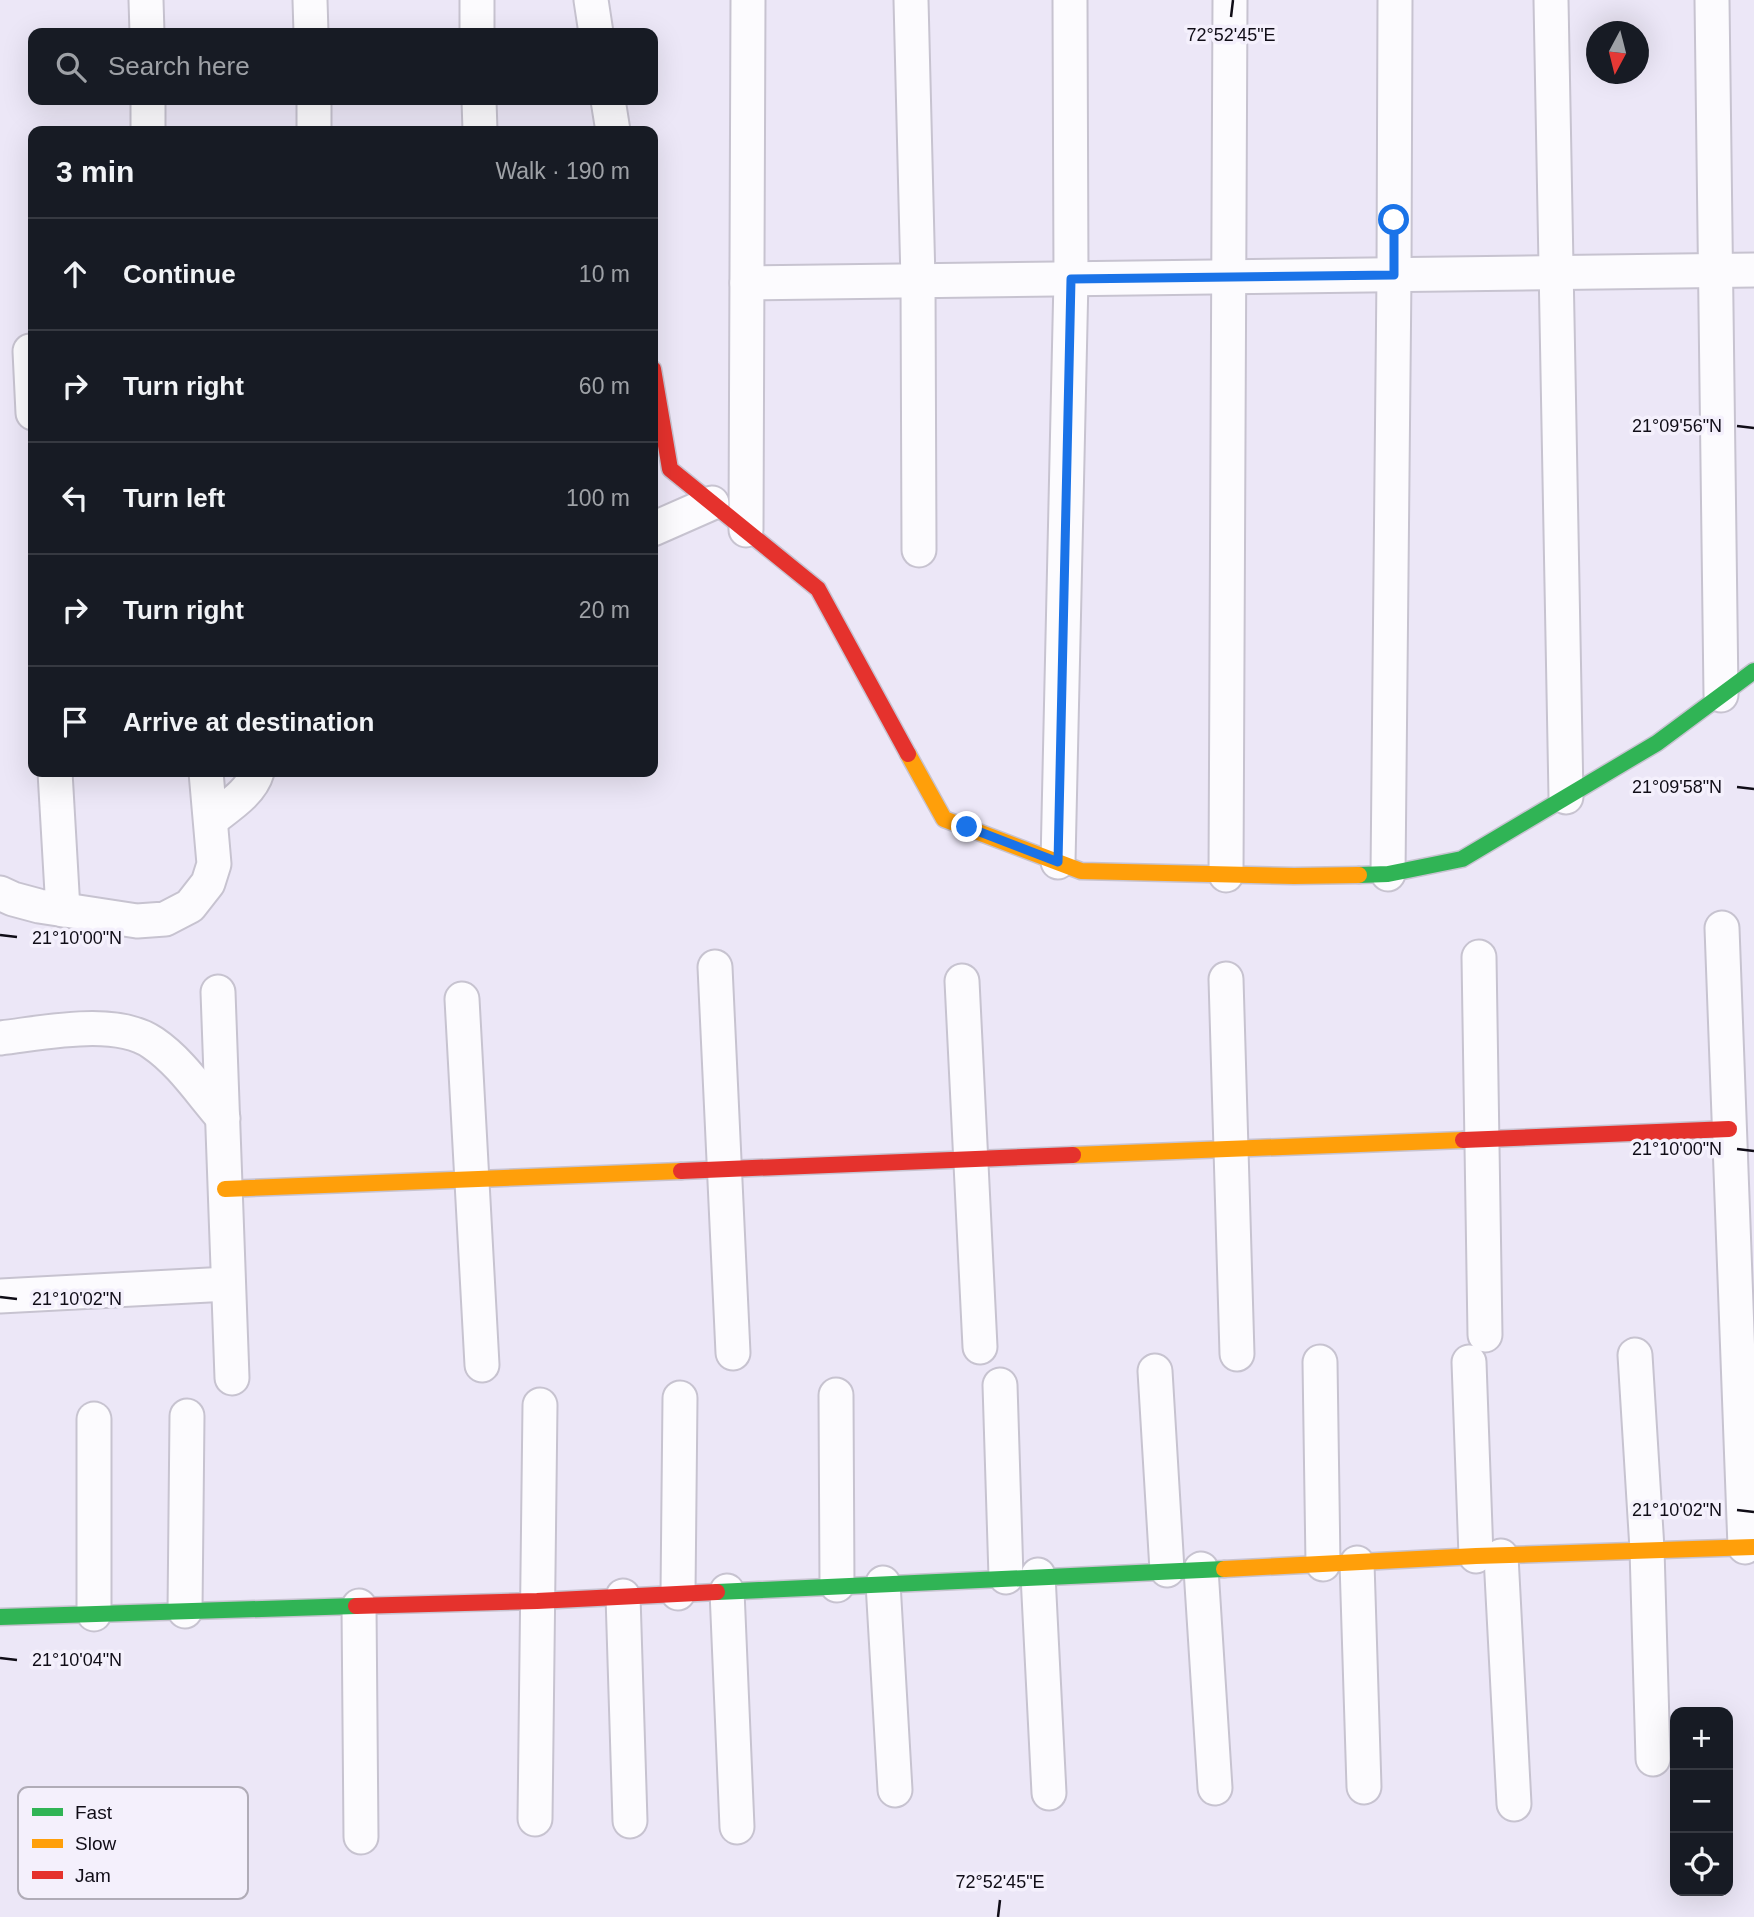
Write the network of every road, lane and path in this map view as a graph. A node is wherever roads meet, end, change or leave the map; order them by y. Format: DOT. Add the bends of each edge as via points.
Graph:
graph roads {
  1 [pos="146,0"];
  2 [pos="310,0"];
  3 [pos="477,0"];
  4 [pos="591,0"];
  5 [pos="748,0"];
  6 [pos="911,0"];
  7 [pos="1070,0"];
  8 [pos="1230,0"];
  9 [pos="1395,0"];
  10 [pos="1551,0"];
  11 [pos="1712,0"];
  12 [pos="146,28"];
  13 [pos="312,28"];
  14 [pos="477,28"];
  15 [pos="595,28"];
  16 [pos="148,105"];
  17 [pos="314,105"];
  18 [pos="479,105"];
  19 [pos="609,105"];
  20 [pos="148,126"];
  21 [pos="314,126"];
  22 [pos="480,126"];
  23 [pos="612,126"];
  24 [pos="1754,270"];
  25 [pos="1715,271"];
  26 [pos="1556,273"];
  27 [pos="1394,275"];
  28 [pos="1229,277"];
  29 [pos="1071,279"];
  30 [pos="918,281"];
  31 [pos="747,283"];
  32 [pos="658,399"];
  33 [pos="712,503"];
  34 [pos="658,526"];
  35 [pos="746,530"];
  36 [pos="919,550"];
  37 [pos="1754,671"];
  38 [pos="1721,695"];
  39 [pos="55,777"];
  40 [pos="207,777"];
  41 [pos="256,777"];
  42 [pos="1566,797"];
  43 [pos="211,820"];
  44 [pos="1058,862"];
  45 [pos="1388,874"];
  46 [pos="1226,875"];
  47 [pos="0,892"];
  48 [pos="63,910"];
  49 [pos="1723,928"];
  50 [pos="1479,957"];
  51 [pos="715,967"];
  52 [pos="1226,979"];
  53 [pos="962,981"];
  54 [pos="218,992"];
  55 [pos="462,999"];
  56 [pos="0,1038"];
  57 [pos="223,1118"];
  58 [pos="1730,1129"];
  59 [pos="1482,1139"];
  60 [pos="1231,1149"];
  61 [pos="971,1160"];
  62 [pos="724,1170"];
  63 [pos="1742,1175"];
  64 [pos="472,1180"];
  65 [pos="225,1189"];
  66 [pos="229,1284"];
  67 [pos="0,1296"];
  68 [pos="980,1347"];
  69 [pos="733,1353"];
  70 [pos="1237,1354"];
  71 [pos="1635,1355"];
  72 [pos="1320,1362"];
  73 [pos="482,1366"];
  74 [pos="1155,1371"];
  75 [pos="232,1378"];
  76 [pos="1000,1385"];
  77 [pos="836,1395"];
  78 [pos="680,1398"];
  79 [pos="540,1405"];
  80 [pos="187,1416"];
  81 [pos="94,1419"];
  82 [pos="1749,1547"];
  83 [pos="1647,1549"];
  84 [pos="1488,1556"];
  85 [pos="1357,1563"];
  86 [pos="1324,1564"];
  87 [pos="1201,1569"];
  88 [pos="1167,1570"];
  89 [pos="1022,1576"];
  90 [pos="883,1583"];
  91 [pos="837,1585"];
  92 [pos="727,1591"];
  93 [pos="678,1593"];
  94 [pos="623,1596"];
  95 [pos="537,1601"];
  96 [pos="359,1606"];
  97 [pos="185,1611"];
  98 [pos="94,1614"];
  99 [pos="0,1617"];
  100 [pos="1653,1759"];
  101 [pos="1364,1787"];
  102 [pos="1215,1788"];
  103 [pos="895,1790"];
  104 [pos="1049,1793"];
  105 [pos="1514,1804"];
  106 [pos="535,1819"];
  107 [pos="631,1821"];
  108 [pos="737,1827"];
  109 [pos="361,1837"];
  1 -- 12 [label="street"];
  2 -- 13 [label="street"];
  3 -- 14 [label="street"];
  4 -- 15 [label="street"];
  5 -- 31 [label="street"];
  6 -- 30 [label="street"];
  7 -- 29 [label="street"];
  8 -- 28 [label="street"];
  9 -- 27 [label="street"];
  10 -- 26 [label="street"];
  11 -- 25 [label="street"];
  16 -- 20 [label="street"];
  17 -- 21 [label="street"];
  18 -- 22 [label="street"];
  19 -- 23 [label="street"];
  24 -- 25 [label="street"];
  25 -- 26 [label="street"];
  25 -- 38 [label="street"];
  26 -- 27 [label="street"];
  26 -- 42 [label="street"];
  27 -- 28 [label="street"];
  27 -- 45 [label="street"];
  28 -- 29 [label="street"];
  28 -- 46 [label="street"];
  29 -- 30 [label="street"];
  29 -- 44 [label="street"];
  30 -- 31 [label="street"];
  30 -- 36 [label="street"];
  31 -- 35 [label="street"];
  32 -- 33 [label="street" via="670,470"];
  33 -- 34 [label="street"];
  33 -- 35 [label="street"];
  35 -- 44 [label="street" via="818,589 944,819"];
  37 -- 38 [label="street"];
  38 -- 42 [label="street" via="1657,743"];
  39 -- 48 [label="street"];
  40 -- 43 [label="street"];
  41 -- 43 [label="street"];
  42 -- 45 [label="street" via="1462,859"];
  43 -- 48 [label="street" via="214,864 208,883 190,906 165,919 137,921"];
  44 -- 46 [label="street" via="1082,871"];
  45 -- 46 [label="street"];
  47 -- 48 [label="street" via="13,900"];
  49 -- 58 [label="street"];
  50 -- 59 [label="street"];
  51 -- 62 [label="street"];
  52 -- 60 [label="street"];
  53 -- 61 [label="street"];
  54 -- 57 [label="street"];
  55 -- 64 [label="street"];
  56 -- 57 [label="street" via="102,1027 128,1031 153,1042 176,1063"];
  57 -- 65 [label="street"];
  58 -- 59 [label="street"];
  58 -- 63 [label="street"];
  59 -- 60 [label="street"];
  59 -- 84 [label="street" via="1477,1348"];
  60 -- 61 [label="street"];
  60 -- 70 [label="street"];
  61 -- 62 [label="street"];
  61 -- 68 [label="street"];
  62 -- 64 [label="street"];
  62 -- 69 [label="street"];
  63 -- 82 [label="street"];
  64 -- 65 [label="street"];
  64 -- 73 [label="street"];
  65 -- 66 [label="street"];
  66 -- 67 [label="street"];
  66 -- 75 [label="street"];
  71 -- 83 [label="street"];
  72 -- 86 [label="street"];
  74 -- 88 [label="street"];
  76 -- 89 [label="street"];
  77 -- 91 [label="street"];
  78 -- 93 [label="street"];
  79 -- 95 [label="street"];
  80 -- 97 [label="street"];
  81 -- 98 [label="street"];
  82 -- 83 [label="street"];
  83 -- 84 [label="street"];
  83 -- 100 [label="street"];
  84 -- 85 [label="street"];
  84 -- 105 [label="street"];
  85 -- 86 [label="street"];
  85 -- 101 [label="street"];
  86 -- 87 [label="street"];
  87 -- 88 [label="street"];
  87 -- 102 [label="street"];
  88 -- 89 [label="street"];
  89 -- 90 [label="street"];
  89 -- 104 [label="street"];
  90 -- 91 [label="street"];
  90 -- 103 [label="street"];
  91 -- 92 [label="street"];
  92 -- 93 [label="street"];
  92 -- 108 [label="street"];
  93 -- 94 [label="street"];
  94 -- 95 [label="street"];
  94 -- 107 [label="street"];
  95 -- 96 [label="street"];
  95 -- 106 [label="street"];
  96 -- 97 [label="street"];
  96 -- 109 [label="street"];
  97 -- 98 [label="street"];
  98 -- 99 [label="street"];
}
